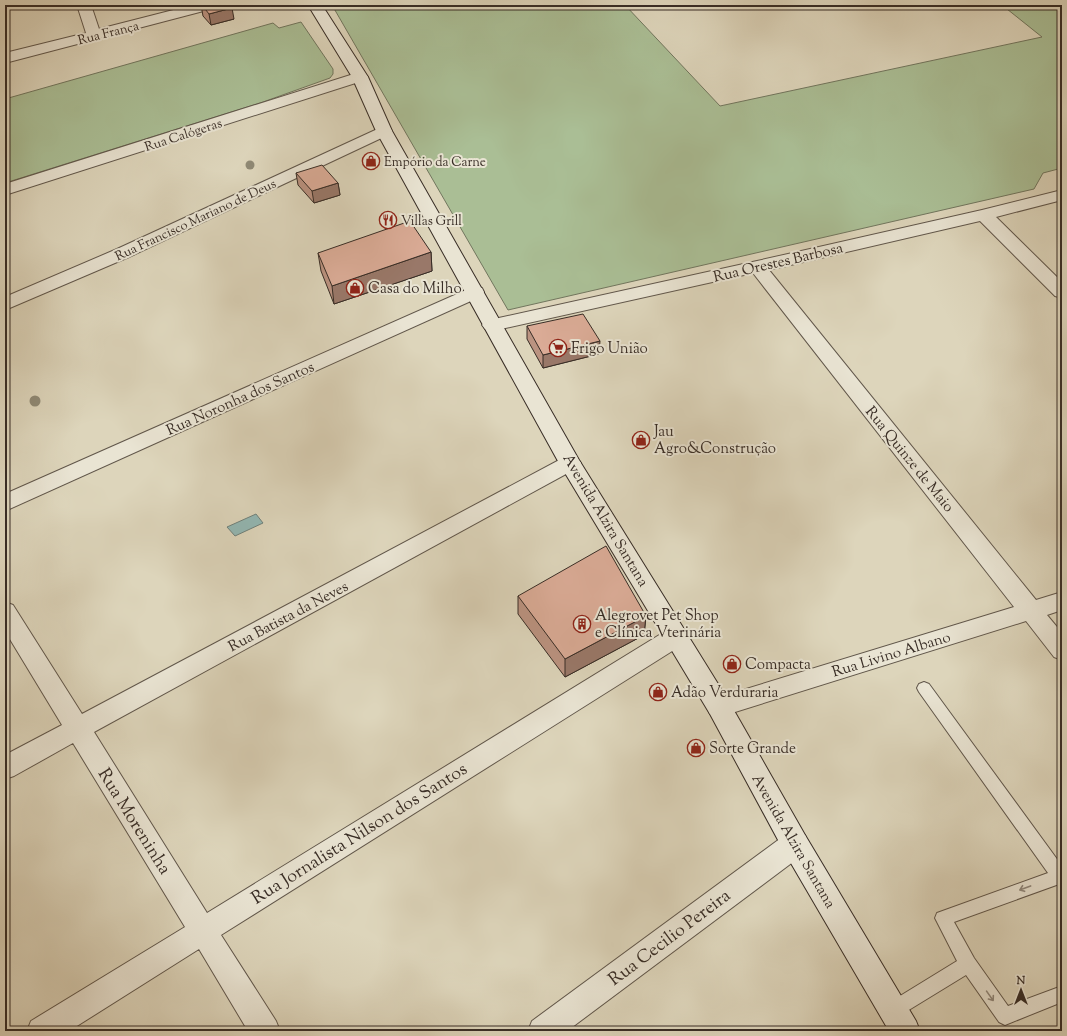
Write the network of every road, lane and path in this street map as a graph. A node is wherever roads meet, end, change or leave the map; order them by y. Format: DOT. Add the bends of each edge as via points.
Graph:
graph roads {
  1 [pos="84,5"];
  2 [pos="210,5"];
  3 [pos="315,5"];
  4 [pos="94,36"];
  5 [pos="5,58"];
  6 [pos="360,77"];
  7 [pos="384,131"];
  8 [pos="5,190"];
  9 [pos="1062,195"];
  10 [pos="984,215"];
  11 [pos="757,267"];
  12 [pos="475,292"];
  13 [pos="1062,292"];
  14 [pos="5,304"];
  15 [pos="492,325"];
  16 [pos="570,463"];
  17 [pos="5,503"];
  18 [pos="1062,601"];
  19 [pos="5,611"];
  20 [pos="1031,611"];
  21 [pos="677,636"];
  22 [pos="1062,650"];
  23 [pos="924,688"];
  24 [pos="719,707"];
  25 [pos="78,730"];
  26 [pos="5,768"];
  27 [pos="795,844"];
  28 [pos="1061,875"];
  29 [pos="203,931"];
  30 [pos="968,964"];
  31 [pos="1062,994"];
  32 [pos="893,1010"];
  33 [pos="42,1031"];
  34 [pos="266,1031"];
  35 [pos="543,1031"];
  36 [pos="905,1031"];
  1 -- 4 [label="street"];
  2 -- 4 [label="street, Rua França"];
  3 -- 6 [label="street, Avenida Alzira Santana"];
  4 -- 5 [label="street, Rua França"];
  6 -- 7 [label="street, Avenida Alzira Santana"];
  6 -- 8 [label="street, Rua Calógeras"];
  7 -- 12 [label="street, Avenida Alzira Santana"];
  7 -- 14 [label="street, Rua Francisco Mariano de Deus" via="123,253"];
  9 -- 10 [label="street, Rua Orestes Barbosa"];
  10 -- 11 [label="street, Rua Orestes Barbosa"];
  10 -- 13 [label="street"];
  11 -- 15 [label="street, Rua Orestes Barbosa"];
  11 -- 20 [label="street, Rua Quinze de Maio"];
  12 -- 15 [label="street, Avenida Alzira Santana"];
  12 -- 17 [label="street, Rua Noronha dos Santos"];
  15 -- 16 [label="street, Avenida Alzira Santana"];
  16 -- 21 [label="street, Avenida Alzira Santana"];
  16 -- 25 [label="street, Rua Batista da Neves"];
  18 -- 20 [label="street, Rua Livino Albano"];
  19 -- 25 [label="street, Rua Moreninha"];
  20 -- 22 [label="street, Rua Quinze de Maio"];
  20 -- 24 [label="street, Rua Livino Albano"];
  21 -- 24 [label="street, Avenida Alzira Santana"];
  21 -- 29 [label="street, Rua Jornalista Nilson dos Santos"];
  23 -- 28 [label="lane"];
  24 -- 27 [label="street, Avenida Alzira Santana"];
  25 -- 26 [label="street, Rua Batista da Neves"];
  25 -- 29 [label="street, Rua Moreninha"];
  27 -- 32 [label="street, Avenida Alzira Santana"];
  27 -- 35 [label="street, Rua Cecilio Pereira"];
  28 -- 30 [label="lane, one-way" via="943,918"];
  29 -- 33 [label="street, Rua Jornalista Nilson dos Santos"];
  29 -- 34 [label="street, Rua Moreninha"];
  30 -- 31 [label="lane, one-way" via="1005,1016"];
  30 -- 32 [label="lane"];
  32 -- 36 [label="street, Avenida Alzira Santana"];
}
